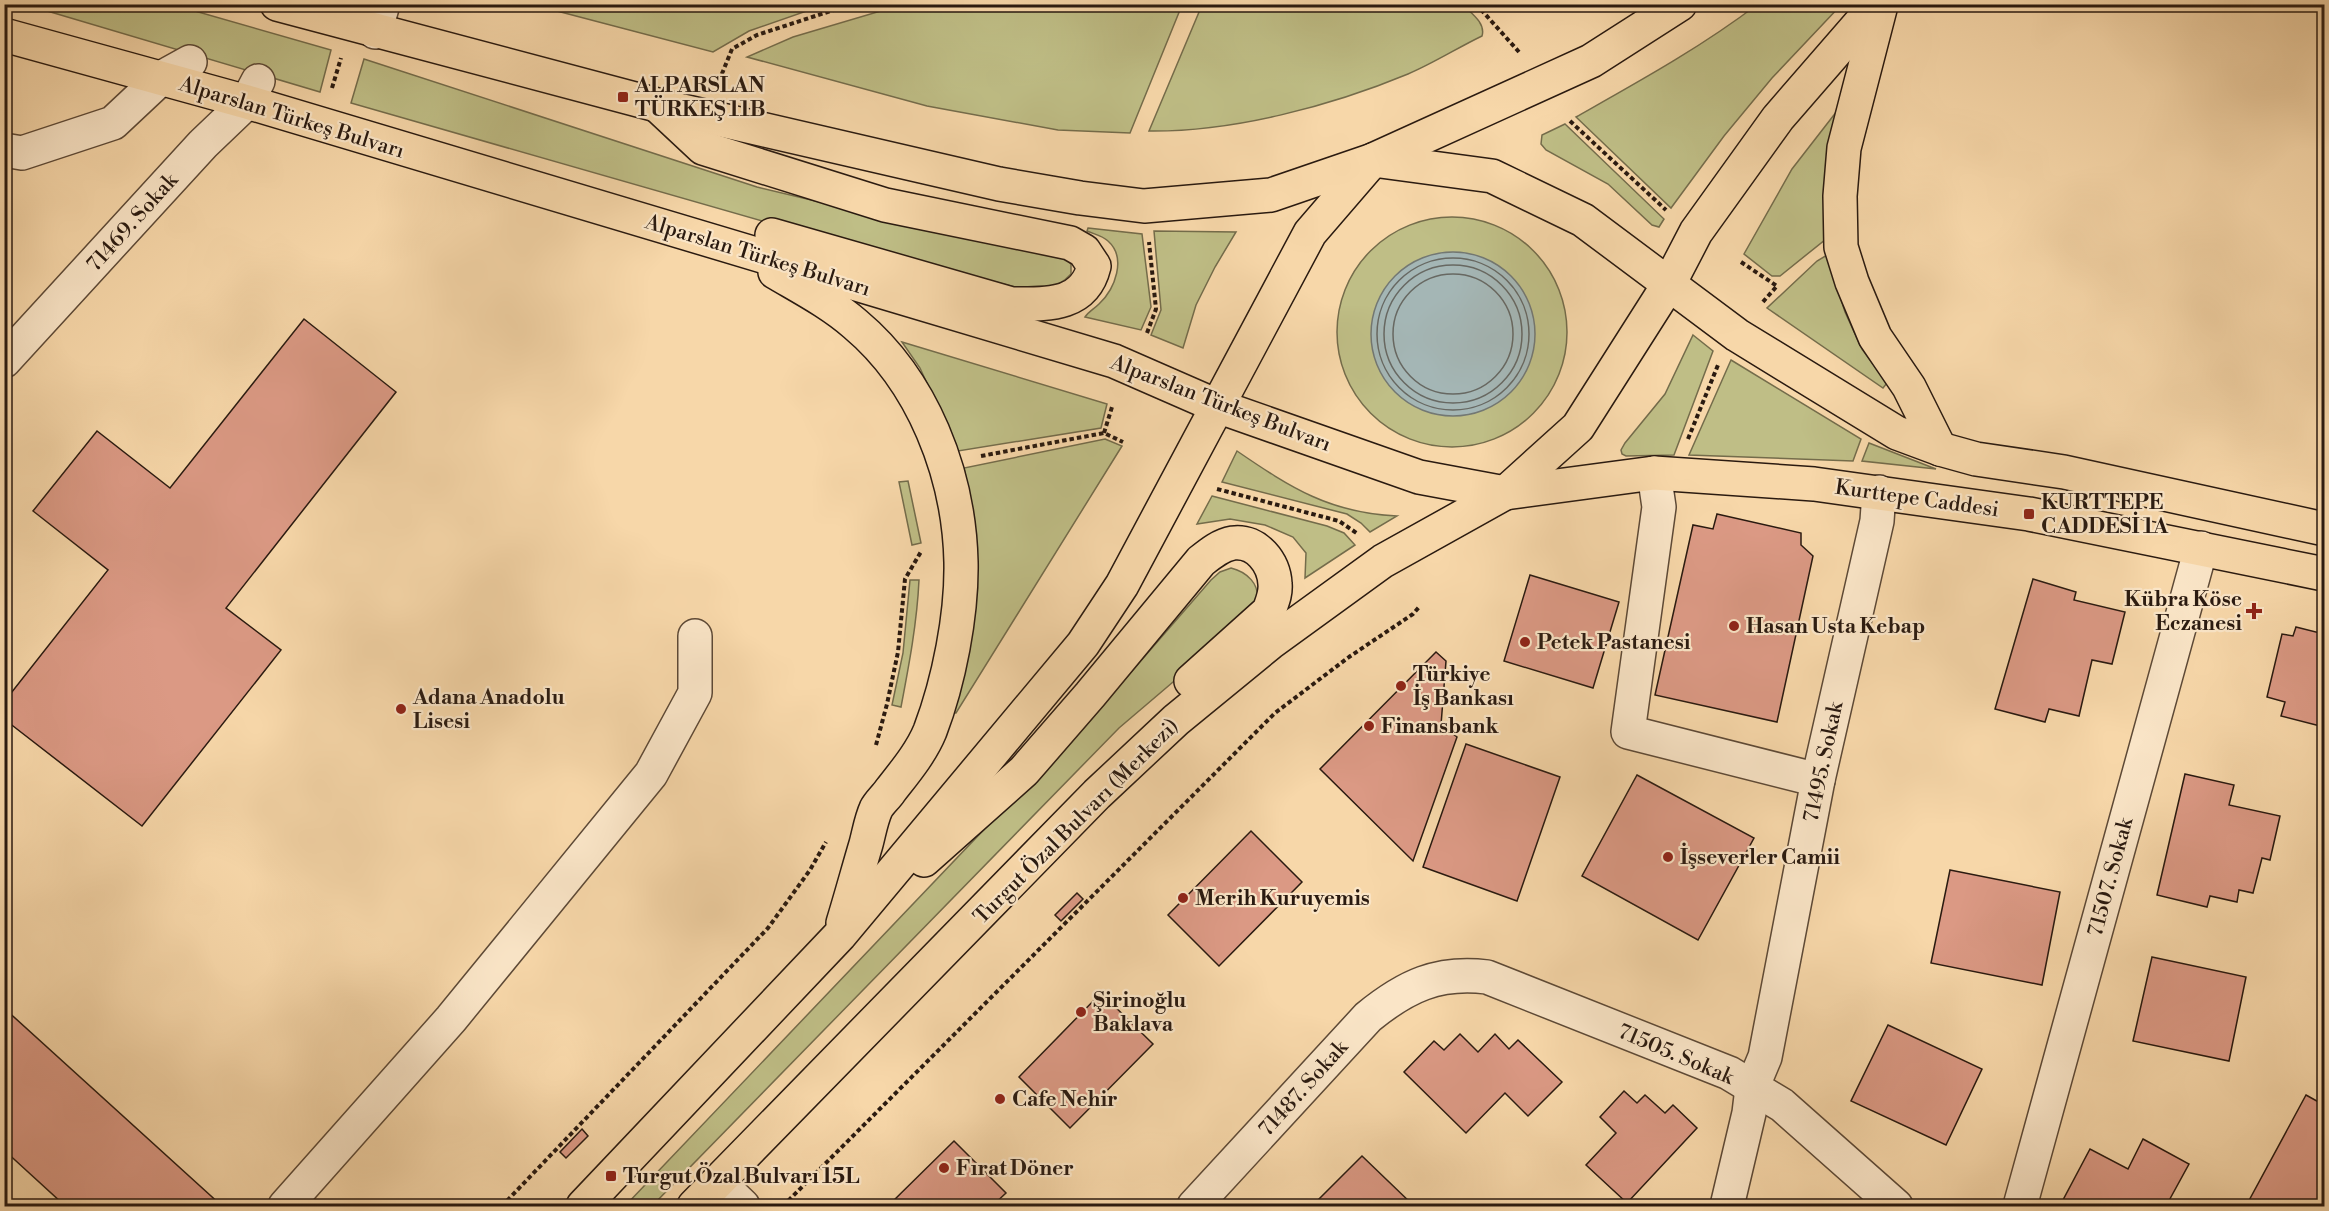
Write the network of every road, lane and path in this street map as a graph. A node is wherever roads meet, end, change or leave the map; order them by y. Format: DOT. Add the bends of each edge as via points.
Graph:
graph roads {
  1 [pos="277,4"];
  2 [pos="852,4"];
  3 [pos="1476,4"];
  4 [pos="1680,4"];
  5 [pos="1879,4"];
  6 [pos="4,12"];
  7 [pos="379,18"];
  8 [pos="4,35"];
  9 [pos="1519,52"];
  10 [pos="342,54"];
  11 [pos="190,62"];
  12 [pos="161,78"];
  13 [pos="719,82"];
  14 [pos="252,91"];
  15 [pos="330,94"];
  16 [pos="657,105"];
  17 [pos="1570,121"];
  18 [pos="8,157"];
  19 [pos="1373,160"];
  20 [pos="1667,212"];
  21 [pos="1149,241"];
  22 [pos="735,248"];
  23 [pos="1741,262"];
  24 [pos="1669,284"];
  25 [pos="1762,303"];
  26 [pos="1147,333"];
  27 [pos="1721,356"];
  28 [pos="4,361"];
  29 [pos="1217,406"];
  30 [pos="1112,407"];
  31 [pos="1104,434"];
  32 [pos="1123,441"];
  33 [pos="1684,447"];
  34 [pos="1940,449"];
  35 [pos="980,456"];
  36 [pos="1654,473"];
  37 [pos="1217,489"];
  38 [pos="1879,492"];
  39 [pos="1505,493"];
  40 [pos="2325,529"];
  41 [pos="1360,537"];
  42 [pos="926,545"];
  43 [pos="2201,548"];
  44 [pos="2325,574"];
  45 [pos="1420,606"];
  46 [pos="695,636"];
  47 [pos="873,753"];
  48 [pos="1818,780"];
  49 [pos="827,841"];
  50 [pos="1034,860"];
  51 [pos="840,936"];
  52 [pos="1422,982"];
  53 [pos="1752,1088"];
  54 [pos="718,1182"];
  55 [pos="285,1206"];
  56 [pos="502,1206"];
  57 [pos="583,1206"];
  58 [pos="694,1206"];
  59 [pos="743,1206"];
  60 [pos="783,1206"];
  61 [pos="1194,1206"];
  62 [pos="1727,1206"];
  63 [pos="1896,1206"];
  64 [pos="2020,1206"];
  1 -- 7 [label="main road"];
  2 -- 13 [label="path" via="757,35 732,49"];
  3 -- 9 [label="path"];
  4 -- 19 [label="main road" via="1591,61"];
  5 -- 24 [label="main road" via="1778,118 1696,232"];
  5 -- 34 [label="main road" via="1844,148 1841,247 1875,337 1909,387"];
  6 -- 11 [label="main road"];
  7 -- 16 [label="main road"];
  8 -- 12 [label="main road, Alparslan Türkeş Bulvarı"];
  10 -- 15 [label="path"];
  11 -- 12 [label="street"];
  11 -- 14 [label="main road"];
  12 -- 14 [label="main road, Alparslan Türkeş Bulvarı"];
  12 -- 18 [label="street" via="113,123"];
  14 -- 16 [label="main road" via="403,130 1012,304 1052,304 1075,296 1091,279 1094,266 1084,251 1070,243 885,205 703,148"];
  14 -- 22 [label="main road, Alparslan Türkeş Bulvarı"];
  14 -- 28 [label="street, 71469. Sokak"];
  16 -- 19 [label="main road" via="999,184 1144,206 1271,195"];
  17 -- 20 [label="path"];
  19 -- 24 [label="main road" via="1492,176 1583,220"];
  19 -- 29 [label="main road" via="1310,232"];
  21 -- 26 [label="path" via="1156,309"];
  22 -- 29 [label="main road, Alparslan Türkeş Bulvarı" via="1114,361"];
  22 -- 51 [label="main road" via="829,304 856,324 894,365 920,402 933,432 956,516 960,584 945,683 929,733 876,810"];
  23 -- 25 [label="path" via="1777,286"];
  24 -- 34 [label="main road" via="1737,335 1862,412 1897,433"];
  24 -- 39 [label="main road" via="1578,427"];
  27 -- 33 [label="path"];
  29 -- 39 [label="main road, Alparslan Türkeş Bulvarı" via="1419,477"];
  29 -- 51 [label="main road" via="1122,585 1083,644"];
  30 -- 31 [label="path"];
  31 -- 32 [label="path"];
  31 -- 35 [label="path"];
  34 -- 40 [label="main road"];
  36 -- 38 [label="main road, Kurttepe Caddesi"];
  36 -- 39 [label="main road, Kurttepe Caddesi"];
  36 -- 48 [label="street" via="1659,507 1628,732"];
  37 -- 41 [label="path" via="1339,521"];
  38 -- 43 [label="main road, Kurttepe Caddesi" via="2029,514"];
  38 -- 48 [label="street, 71495. Sokak" via="1877,521"];
  39 -- 50 [label="main road, Turgut Özal Bulvarı (Merkezi)" via="1383,561 1270,643 1176,720"];
  42 -- 47 [label="path" via="905,579 898,652"];
  43 -- 44 [label="main road, Kurttepe Caddesi"];
  43 -- 64 [label="street, 71507. Sokak"];
  45 -- 60 [label="path" via="1275,712"];
  46 -- 55 [label="street" via="695,693 651,774 451,1019"];
  48 -- 53 [label="street, 71495. Sokak" via="1765,1057"];
  49 -- 56 [label="path" via="768,928"];
  50 -- 51 [label="main road" via="1083,782 1269,611 1275,586 1272,569 1262,552 1234,543 1218,548 1201,561 1024,771"];
  50 -- 54 [label="main road, Turgut Özal Bulvarı (Merkezi)"];
  51 -- 57 [label="main road"];
  52 -- 53 [label="street, 71505. Sokak" via="1455,975 1487,977 1729,1073"];
  52 -- 61 [label="street, 71487. Sokak" via="1368,1017"];
  53 -- 62 [label="street, 71495. Sokak"];
  53 -- 63 [label="street, 71505. Sokak" via="1782,1105"];
  54 -- 58 [label="main road, Turgut Özal Bulvarı (Merkezi)"];
  54 -- 59 [label="street"];
}
